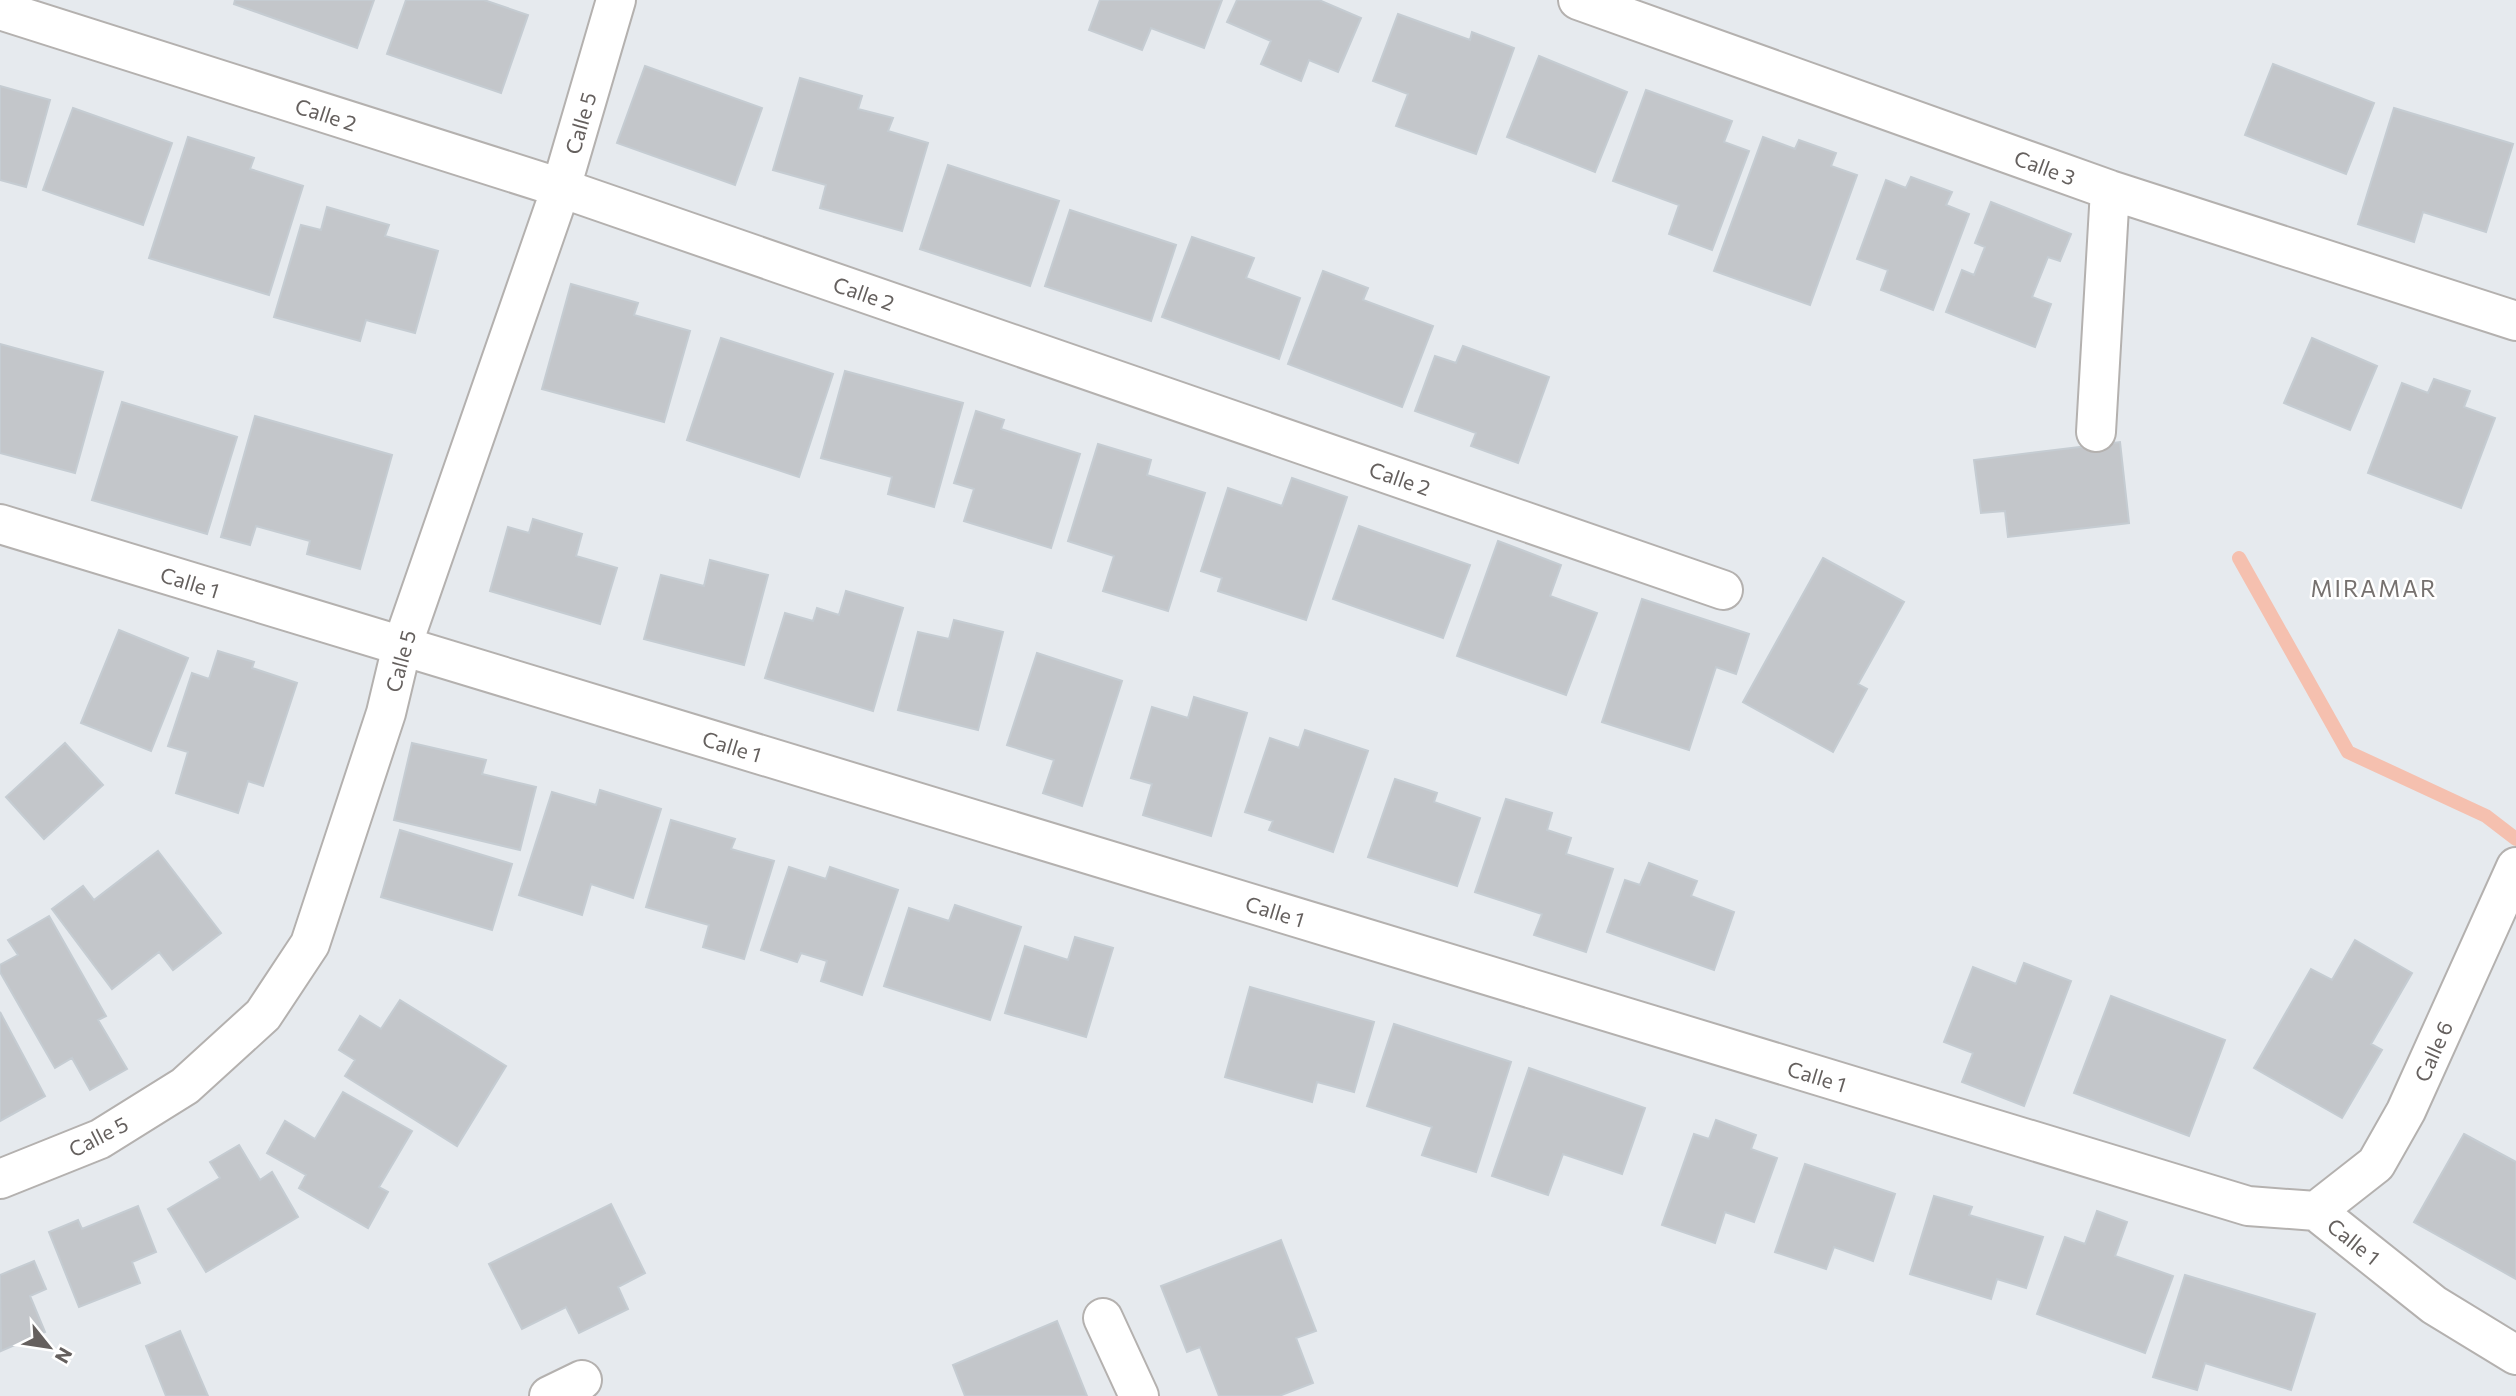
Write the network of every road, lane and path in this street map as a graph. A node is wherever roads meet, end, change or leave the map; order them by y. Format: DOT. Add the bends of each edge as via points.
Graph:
graph roads {
  1 [pos="616,0"];
  2 [pos="1578,0"];
  3 [pos="0,10"];
  4 [pos="561,188"];
  5 [pos="2110,190"];
  6 [pos="2516,321"];
  7 [pos="2096,432"];
  8 [pos="0,524"];
  9 [pos="1723,590"];
  10 [pos="402,646"];
  11 [pos="2516,867"];
  12 [pos="0,1179"];
  13 [pos="2316,1211"];
  14 [pos="1103,1318"];
  15 [pos="2516,1354"];
  16 [pos="1139,1396"];
  1 -- 4 [label="street, Calle 5"];
  2 -- 5 [label="street, Calle 3"];
  3 -- 4 [label="street, Calle 2"];
  4 -- 9 [label="street, Calle 2"];
  4 -- 10 [label="street, Calle 5"];
  5 -- 6 [label="street, Calle 3"];
  5 -- 7 [label="street"];
  8 -- 10 [label="street, Calle 1"];
  10 -- 12 [label="street, Calle 5" via="386,713 310,944 263,1016 185,1086 110,1132"];
  10 -- 13 [label="street, Calle 1" via="2248,1206"];
  11 -- 13 [label="street, Calle 6" via="2406,1111 2376,1164"];
  13 -- 15 [label="street, Calle 1" via="2434,1305"];
  14 -- 16 [label="street"];
}
